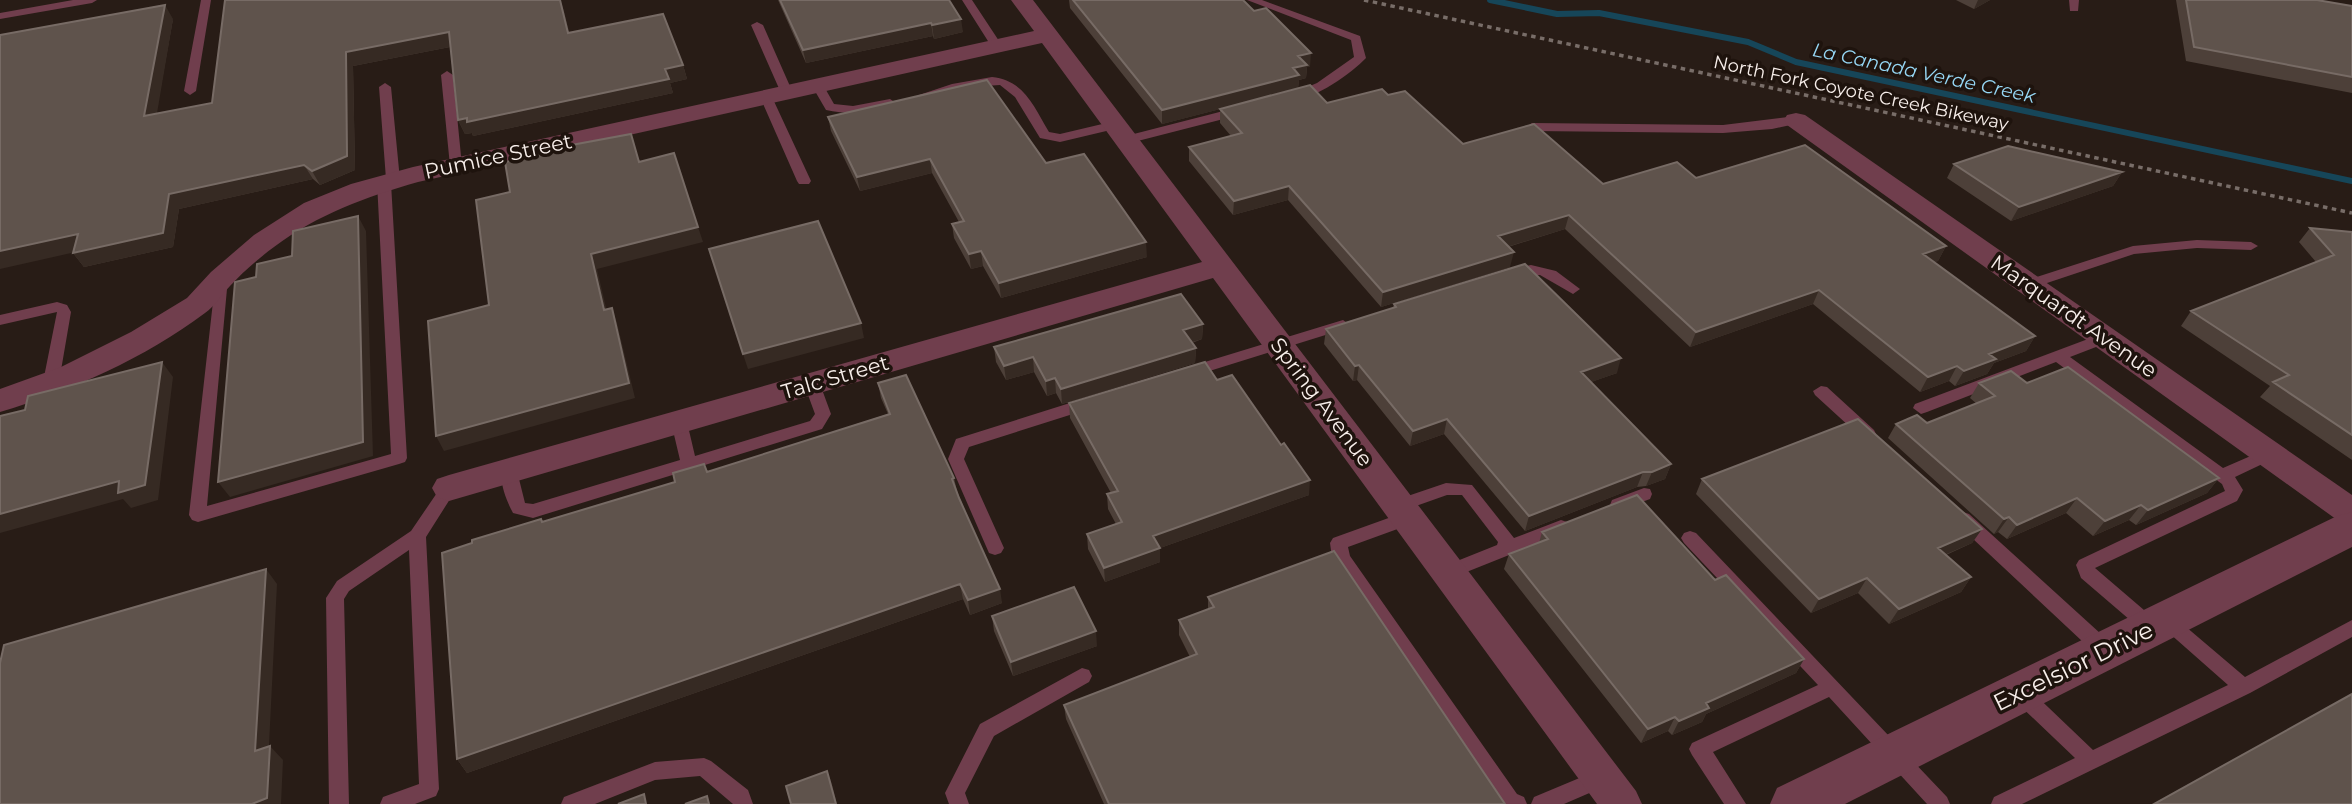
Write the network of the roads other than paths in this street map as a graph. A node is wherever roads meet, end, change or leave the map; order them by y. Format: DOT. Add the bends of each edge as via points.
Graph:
graph roads {
  1 [pos="92,0"];
  2 [pos="206,0"];
  3 [pos="967,0"];
  4 [pos="1022,0"];
  5 [pos="1252,0"];
  6 [pos="63,3"];
  7 [pos="0,16"];
  8 [pos="757,25"];
  9 [pos="1048,35"];
  10 [pos="997,47"];
  11 [pos="447,75"];
  12 [pos="818,86"];
  13 [pos="385,87"];
  14 [pos="190,92"];
  15 [pos="777,95"];
  16 [pos="1286,100"];
  17 [pos="1250,108"];
  18 [pos="1796,120"];
  19 [pos="1532,127"];
  20 [pos="1121,132"];
  21 [pos="456,166"];
  22 [pos="388,181"];
  23 [pos="804,181"];
  24 [pos="2251,246"];
  25 [pos="1221,266"];
  26 [pos="1499,277"];
  27 [pos="222,278"];
  28 [pos="2029,284"];
  29 [pos="1573,289"];
  30 [pos="0,320"];
  31 [pos="1353,323"];
  32 [pos="2105,338"];
  33 [pos="1279,345"];
  34 [pos="2058,356"];
  35 [pos="1172,377"];
  36 [pos="51,382"];
  37 [pos="812,384"];
  38 [pos="1821,391"];
  39 [pos="1108,397"];
  40 [pos="0,401"];
  41 [pos="1921,408"];
  42 [pos="679,422"];
  43 [pos="1880,444"];
  44 [pos="2269,454"];
  45 [pos="689,464"];
  46 [pos="509,471"];
  47 [pos="2221,476"];
  48 [pos="449,488"];
  49 [pos="1644,495"];
  50 [pos="1948,506"];
  51 [pos="1606,509"];
  52 [pos="1403,512"];
  53 [pos="2352,513"];
  54 [pos="1581,519"];
  55 [pos="2352,528"];
  56 [pos="417,536"];
  57 [pos="1690,538"];
  58 [pos="995,548"];
  59 [pos="1505,549"];
  60 [pos="1448,572"];
  61 [pos="2159,624"];
  62 [pos="2352,628"];
  63 [pos="2105,650"];
  64 [pos="1082,676"];
  65 [pos="1832,687"];
  66 [pos="2243,687"];
  67 [pos="2020,693"];
  68 [pos="1894,755"];
  69 [pos="2089,759"];
  70 [pos="1601,778"];
  71 [pos="340,804"];
  72 [pos="390,804"];
  73 [pos="571,804"];
  74 [pos="743,804"];
  75 [pos="959,804"];
  76 [pos="1517,804"];
  77 [pos="1541,804"];
  78 [pos="1621,804"];
  79 [pos="1736,804"];
  80 [pos="1795,804"];
  81 [pos="1940,804"];
  82 [pos="2001,804"];
  1 -- 6 [label="lane"];
  2 -- 14 [label="lane"];
  3 -- 10 [label="lane"];
  4 -- 9 [label="street, Spring Avenue"];
  5 -- 16 [label="lane" via="1356,38 1360,58 1321,86"];
  6 -- 7 [label="lane"];
  8 -- 15 [label="lane"];
  9 -- 10 [label="street, Pumice Street"];
  9 -- 20 [label="street, Spring Avenue"];
  10 -- 12 [label="street, Pumice Street"];
  11 -- 21 [label="lane"];
  12 -- 15 [label="street, Pumice Street"];
  12 -- 20 [label="lane" via="830,107 853,110 988,80 1004,82 1013,86 1044,135 1060,138"];
  13 -- 22 [label="lane"];
  15 -- 21 [label="street, Pumice Street"];
  15 -- 23 [label="lane"];
  17 -- 20 [label="lane"];
  18 -- 19 [label="lane" via="1707,131"];
  18 -- 28 [label="street, Marquardt Avenue"];
  20 -- 25 [label="street, Spring Avenue"];
  21 -- 22 [label="street, Pumice Street"];
  22 -- 27 [label="street, Pumice Street" via="313,209 264,241"];
  22 -- 27 [label="lane" via="399,458 198,515"];
  24 -- 28 [label="lane" via="2197,244 2133,250"];
  25 -- 33 [label="street, Spring Avenue"];
  25 -- 37 [label="street, Talc Street"];
  26 -- 29 [label="lane" via="1543,269"];
  27 -- 36 [label="street, Pumice Street" via="197,305 142,339"];
  28 -- 32 [label="street, Marquardt Avenue"];
  30 -- 36 [label="lane" via="62,308"];
  31 -- 33 [label="lane"];
  32 -- 34 [label="lane"];
  32 -- 44 [label="street, Marquardt Avenue"];
  33 -- 35 [label="lane"];
  33 -- 52 [label="street, Spring Avenue"];
  34 -- 41 [label="lane"];
  34 -- 47 [label="lane"];
  36 -- 40 [label="street, Pumice Street"];
  37 -- 42 [label="street, Talc Street"];
  37 -- 45 [label="lane" via="822,414 816,425"];
  38 -- 43 [label="lane"];
  39 -- 58 [label="lane" via="961,443 956,459"];
  42 -- 45 [label="lane"];
  42 -- 46 [label="street, Talc Street"];
  44 -- 47 [label="lane"];
  44 -- 53 [label="street, Marquardt Avenue"];
  45 -- 46 [label="lane" via="533,511 519,508"];
  46 -- 48 [label="street, Talc Street"];
  47 -- 61 [label="lane" via="2234,485 2231,496 2085,565 2087,573"];
  48 -- 56 [label="lane"];
  49 -- 51 [label="lane"];
  50 -- 63 [label="lane"];
  52 -- 59 [label="lane" via="1446,489 1466,489 1507,541"];
  52 -- 60 [label="street, Spring Avenue"];
  52 -- 76 [label="lane" via="1339,543 1342,558 1510,801"];
  54 -- 59 [label="lane"];
  55 -- 61 [label="street, Excelsior Drive"];
  56 -- 71 [label="lane" via="364,570 335,598"];
  56 -- 72 [label="lane" via="429,789"];
  57 -- 65 [label="lane"];
  59 -- 60 [label="lane"];
  60 -- 70 [label="street, Spring Avenue"];
  61 -- 63 [label="street, Excelsior Drive"];
  61 -- 66 [label="lane"];
  62 -- 66 [label="lane"];
  63 -- 67 [label="street, Excelsior Drive"];
  64 -- 75 [label="lane" via="987,730 955,793"];
  65 -- 68 [label="lane"];
  65 -- 79 [label="lane" via="1699,749"];
  66 -- 69 [label="lane"];
  67 -- 68 [label="street, Excelsior Drive"];
  67 -- 69 [label="lane"];
  68 -- 80 [label="street, Excelsior Drive"];
  68 -- 81 [label="lane"];
  69 -- 82 [label="lane"];
  70 -- 77 [label="lane"];
  70 -- 78 [label="street, Spring Avenue"];
  73 -- 74 [label="lane" via="655,771 704,768 741,797"];
}
